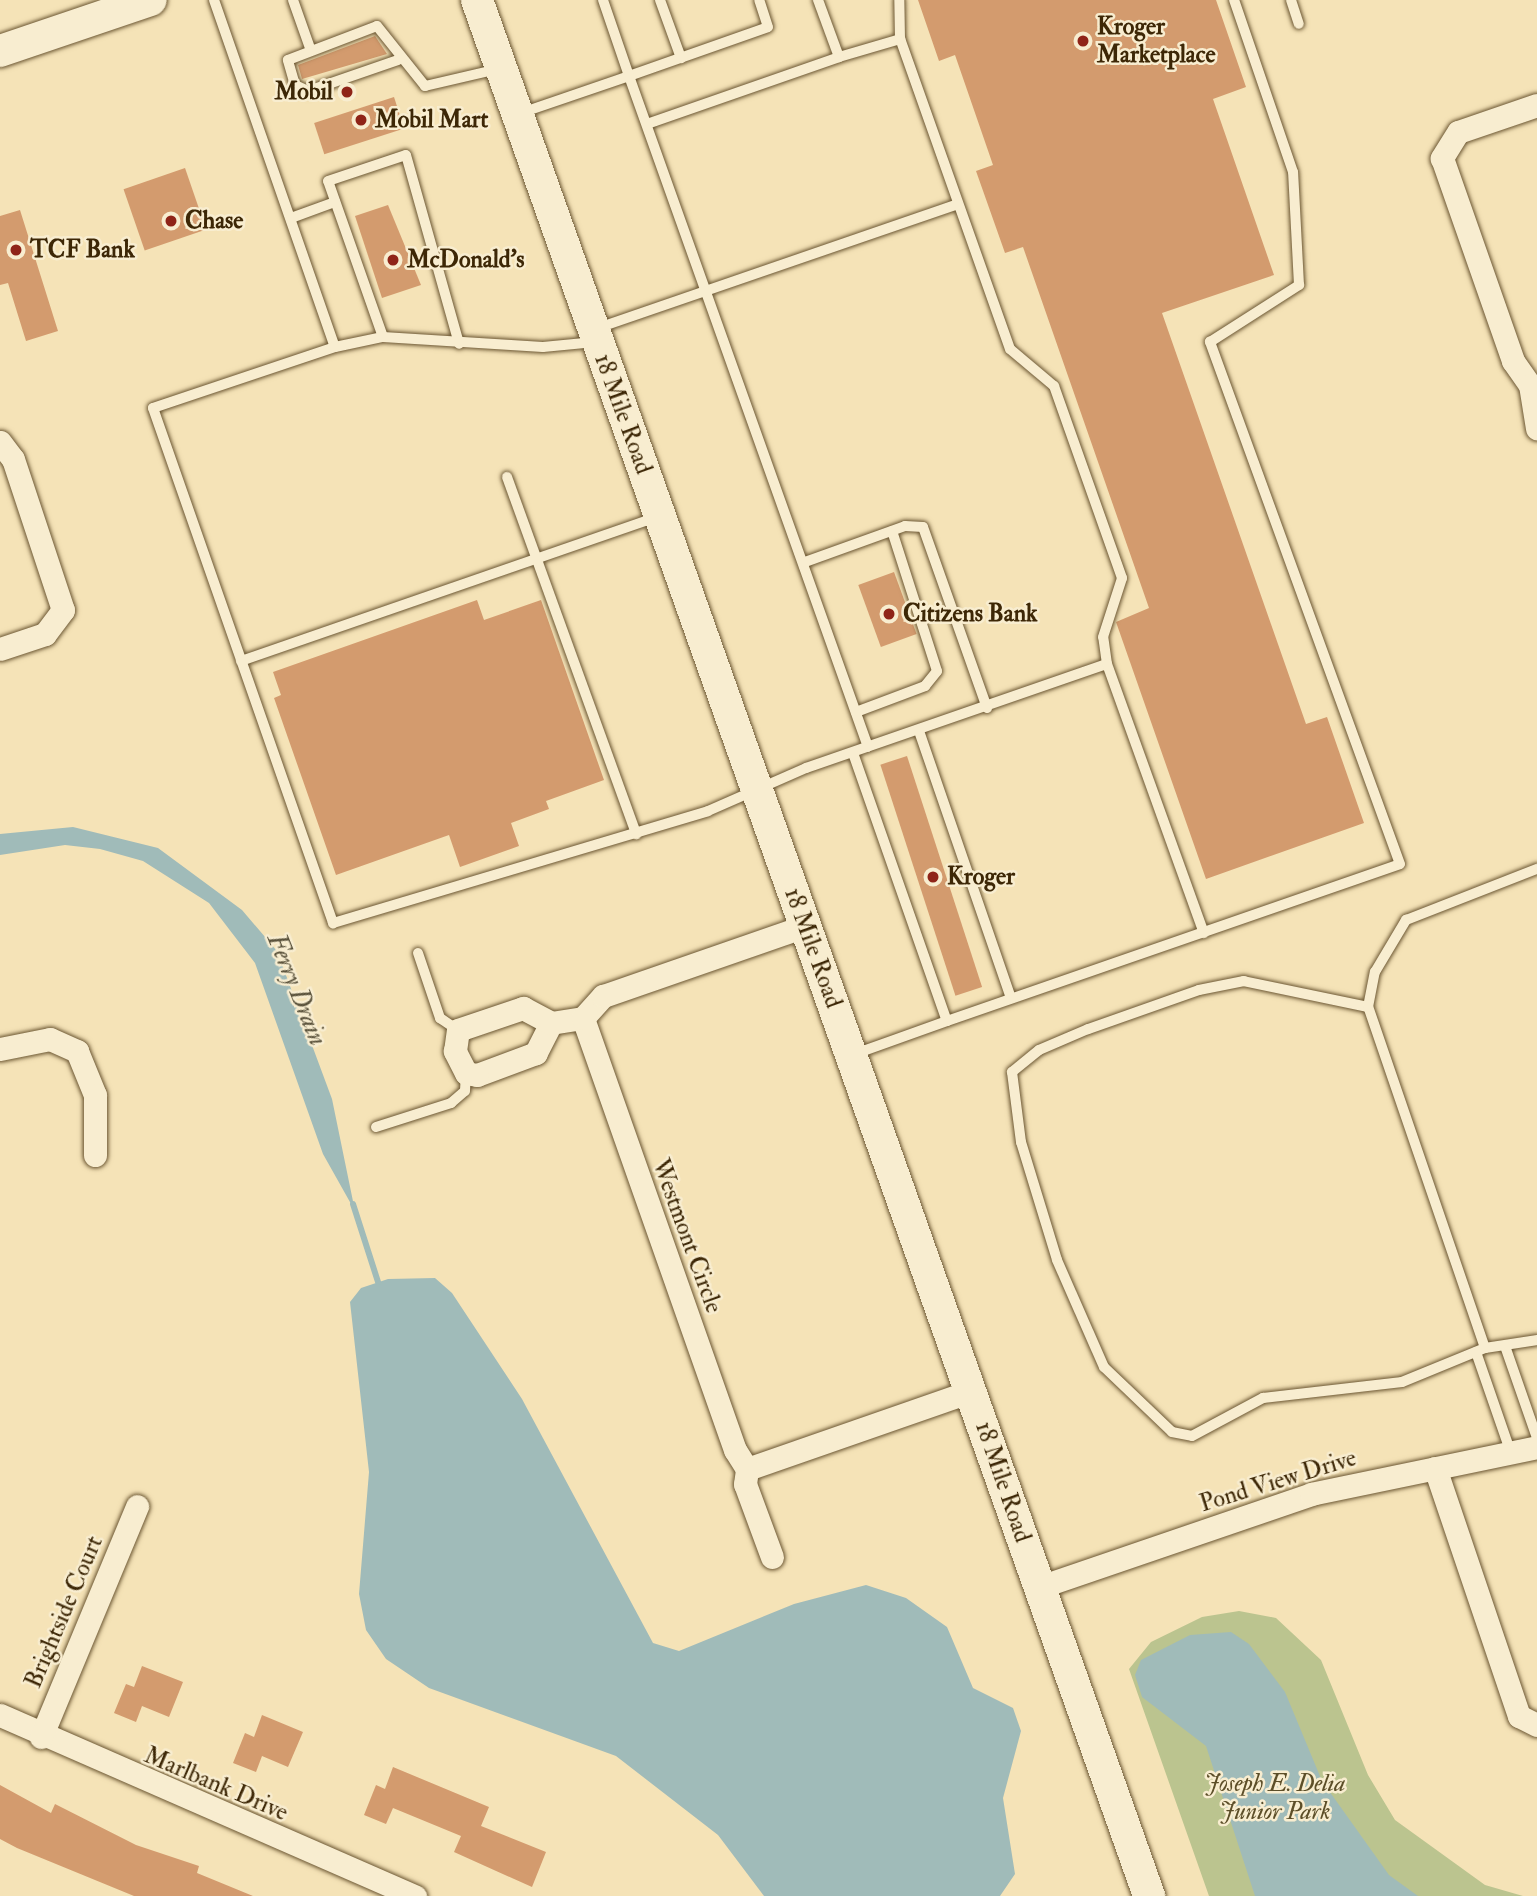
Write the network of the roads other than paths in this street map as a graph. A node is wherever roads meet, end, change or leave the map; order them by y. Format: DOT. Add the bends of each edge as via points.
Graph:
graph roads {
  1 [pos="151,0"];
  2 [pos="214,0"];
  3 [pos="293,0"];
  4 [pos="477,0"];
  5 [pos="603,0"];
  6 [pos="660,0"];
  7 [pos="759,0"];
  8 [pos="818,0"];
  9 [pos="899,0"];
  10 [pos="1234,0"];
  11 [pos="1291,0"];
  12 [pos="1299,24"];
  13 [pos="900,39"];
  14 [pos="310,48"];
  15 [pos="0,51"];
  16 [pos="839,57"];
  17 [pos="681,58"];
  18 [pos="398,60"];
  19 [pos="502,68"];
  20 [pos="629,76"];
  21 [pos="1537,105"];
  22 [pos="518,114"];
  23 [pos="647,124"];
  24 [pos="335,202"];
  25 [pos="957,204"];
  26 [pos="291,218"];
  27 [pos="706,289"];
  28 [pos="595,336"];
  29 [pos="383,337"];
  30 [pos="459,344"];
  31 [pos="335,347"];
  32 [pos="1533,384"];
  33 [pos="1537,428"];
  34 [pos="0,442"];
  35 [pos="507,477"];
  36 [pos="659,516"];
  37 [pos="892,531"];
  38 [pos="537,560"];
  39 [pos="805,562"];
  40 [pos="0,649"];
  41 [pos="241,661"];
  42 [pos="1107,664"];
  43 [pos="987,708"];
  44 [pos="856,712"];
  45 [pos="919,730"];
  46 [pos="868,747"];
  47 [pos="853,752"];
  48 [pos="756,788"];
  49 [pos="636,834"];
  50 [pos="1537,869"];
  51 [pos="805,926"];
  52 [pos="1204,933"];
  53 [pos="418,953"];
  54 [pos="1011,998"];
  55 [pos="1368,1007"];
  56 [pos="583,1018"];
  57 [pos="947,1021"];
  58 [pos="551,1023"];
  59 [pos="458,1030"];
  60 [pos="0,1049"];
  61 [pos="852,1055"];
  62 [pos="466,1073"];
  63 [pos="376,1127"];
  64 [pos="95,1155"];
  65 [pos="1537,1340"];
  66 [pos="1505,1346"];
  67 [pos="1480,1350"];
  68 [pos="971,1391"];
  69 [pos="1537,1438"];
  70 [pos="1537,1447"];
  71 [pos="1511,1452"];
  72 [pos="1435,1468"];
  73 [pos="747,1469"];
  74 [pos="137,1506"];
  75 [pos="772,1557"];
  76 [pos="1040,1587"];
  77 [pos="0,1714"];
  78 [pos="1537,1725"];
  79 [pos="41,1737"];
  80 [pos="415,1896"];
  81 [pos="1149,1896"];
  1 -- 15 [label="main road"];
  2 -- 26 [label="lane"];
  3 -- 14 [label="lane"];
  4 -- 19 [label="main road, 18 Mile Road"];
  5 -- 20 [label="lane"];
  6 -- 17 [label="lane"];
  7 -- 17 [label="lane" via="768,27"];
  8 -- 16 [label="lane"];
  9 -- 13 [label="lane"];
  10 -- 52 [label="lane" via="1293,172 1299,285 1210,342 1399,864"];
  11 -- 12 [label="lane"];
  13 -- 16 [label="lane"];
  13 -- 25 [label="lane"];
  14 -- 18 [label="lane" via="377,26 389,35"];
  14 -- 18 [label="lane" via="288,60 295,85 308,90"];
  16 -- 23 [label="lane"];
  17 -- 20 [label="lane"];
  18 -- 19 [label="lane" via="435,89"];
  19 -- 22 [label="main road, 18 Mile Road"];
  20 -- 22 [label="lane"];
  20 -- 23 [label="lane"];
  21 -- 32 [label="street" via="1458,132 1442,158 1513,361"];
  22 -- 28 [label="main road, 18 Mile Road"];
  23 -- 27 [label="lane"];
  24 -- 26 [label="lane"];
  24 -- 29 [label="lane"];
  24 -- 30 [label="lane" via="328,181 406,155"];
  25 -- 27 [label="lane"];
  25 -- 42 [label="lane" via="1010,349 1054,386 1122,578 1103,636"];
  26 -- 31 [label="lane"];
  27 -- 28 [label="lane"];
  27 -- 39 [label="lane"];
  28 -- 30 [label="lane"];
  28 -- 36 [label="main road, 18 Mile Road"];
  29 -- 30 [label="lane"];
  29 -- 31 [label="lane"];
  31 -- 41 [label="lane" via="153,408"];
  32 -- 33 [label="street"];
  34 -- 40 [label="street" via="13,460 63,601 60,618 45,634"];
  35 -- 38 [label="lane"];
  36 -- 38 [label="lane"];
  36 -- 48 [label="main road, 18 Mile Road"];
  37 -- 39 [label="lane"];
  37 -- 43 [label="lane" via="923,527"];
  37 -- 44 [label="lane" via="937,671 925,686"];
  38 -- 41 [label="lane"];
  38 -- 49 [label="lane"];
  39 -- 44 [label="lane"];
  41 -- 49 [label="lane" via="333,923"];
  42 -- 43 [label="lane"];
  42 -- 52 [label="lane"];
  43 -- 45 [label="lane"];
  44 -- 46 [label="lane"];
  45 -- 46 [label="lane"];
  45 -- 54 [label="lane"];
  46 -- 47 [label="lane"];
  47 -- 48 [label="lane"];
  47 -- 57 [label="lane"];
  48 -- 49 [label="lane"];
  48 -- 51 [label="main road, 18 Mile Road"];
  50 -- 55 [label="lane" via="1406,920 1375,972"];
  51 -- 56 [label="street" via="603,996"];
  51 -- 61 [label="main road, 18 Mile Road"];
  52 -- 54 [label="lane"];
  53 -- 59 [label="lane" via="440,1018"];
  54 -- 57 [label="lane"];
  55 -- 67 [label="lane"];
  55 -- 67 [label="lane" via="1244,981 1199,990 1039,1050 1012,1072 1012,1094 1057,1259 1104,1367 1172,1432 1192,1436 1263,1398 1402,1382"];
  56 -- 58 [label="street"];
  56 -- 73 [label="street, Westmont Circle" via="735,1450"];
  57 -- 61 [label="lane"];
  58 -- 59 [label="street" via="523,1008"];
  58 -- 62 [label="street" via="536,1053"];
  59 -- 62 [label="street" via="455,1051"];
  60 -- 64 [label="street" via="50,1039 77,1051 95,1096"];
  61 -- 68 [label="main road, 18 Mile Road"];
  62 -- 63 [label="lane" via="466,1091 452,1103"];
  65 -- 66 [label="lane"];
  66 -- 67 [label="lane"];
  66 -- 69 [label="lane"];
  67 -- 71 [label="lane"];
  68 -- 73 [label="street"];
  68 -- 76 [label="main road, 18 Mile Road"];
  70 -- 71 [label="street, Pond View Drive"];
  71 -- 72 [label="street, Pond View Drive"];
  72 -- 76 [label="street, Pond View Drive" via="1311,1494"];
  72 -- 78 [label="street" via="1519,1716"];
  73 -- 75 [label="street, Westmont Circle" via="745,1484"];
  74 -- 79 [label="street, Brightside Court"];
  76 -- 81 [label="main road, 18 Mile Road"];
  77 -- 79 [label="street, Marlbank Drive"];
  79 -- 80 [label="street, Marlbank Drive"];
}
